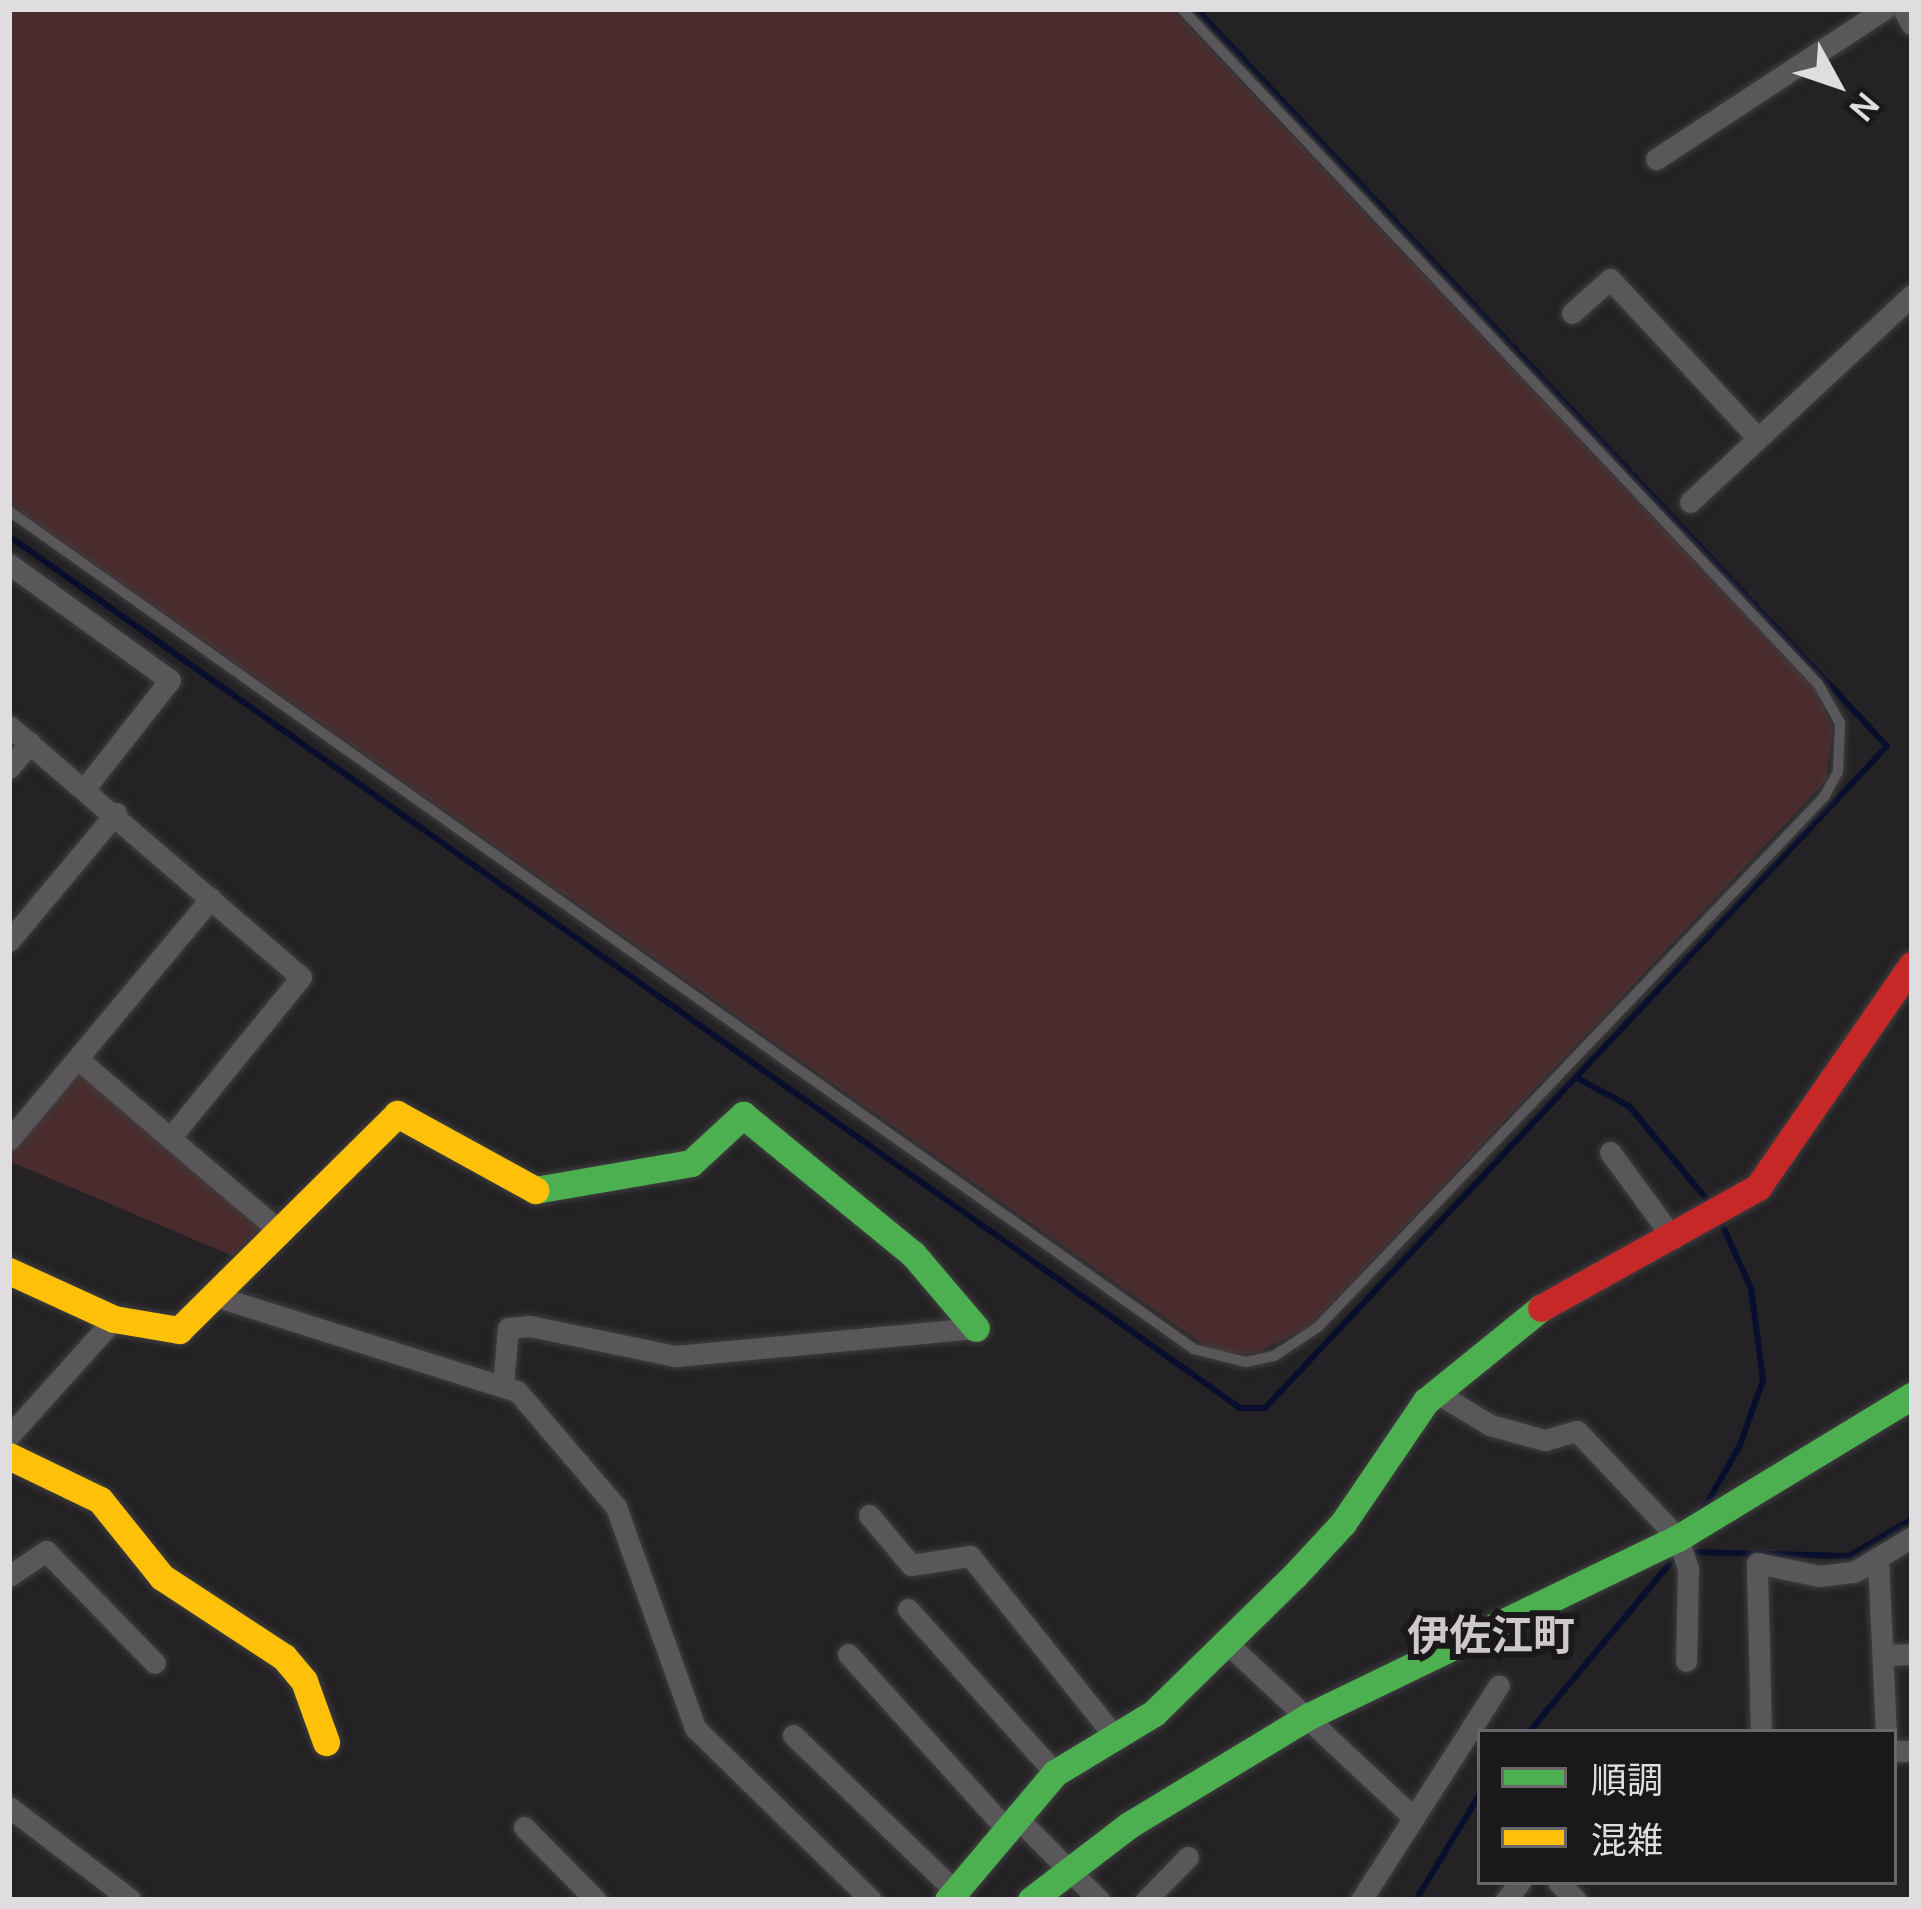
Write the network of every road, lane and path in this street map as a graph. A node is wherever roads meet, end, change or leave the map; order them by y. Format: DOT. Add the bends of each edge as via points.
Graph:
graph roads {
  1 [pos="1182,9"];
  2 [pos="1884,9"];
  3 [pos="1903,9"];
  4 [pos="1912,26"];
  5 [pos="1656,159"];
  6 [pos="1912,295"];
  7 [pos="1572,313"];
  8 [pos="1757,437"];
  9 [pos="1690,502"];
  10 [pos="9,511"];
  11 [pos="9,564"];
  12 [pos="9,726"];
  13 [pos="30,743"];
  14 [pos="9,768"];
  15 [pos="85,788"];
  16 [pos="116,814"];
  17 [pos="211,898"];
  18 [pos="9,941"];
  19 [pos="1912,965"];
  20 [pos="79,1060"];
  21 [pos="170,1138"];
  22 [pos="9,1140"];
  23 [pos="1610,1152"];
  24 [pos="281,1232"];
  25 [pos="1673,1238"];
  26 [pos="12,1278"];
  27 [pos="218,1297"];
  28 [pos="114,1319"];
  29 [pos="976,1328"];
  30 [pos="503,1385"];
  31 [pos="1437,1393"];
  32 [pos="1912,1396"];
  33 [pos="9,1436"];
  34 [pos="9,1456"];
  35 [pos="869,1515"];
  36 [pos="1912,1537"];
  37 [pos="1678,1538"];
  38 [pos="1878,1558"];
  39 [pos="9,1576"];
  40 [pos="908,1609"];
  41 [pos="1228,1644"];
  42 [pos="848,1654"];
  43 [pos="1912,1654"];
  44 [pos="1882,1655"];
  45 [pos="1686,1661"];
  46 [pos="155,1663"];
  47 [pos="1499,1685"];
  48 [pos="1307,1718"];
  49 [pos="1761,1729"];
  50 [pos="1886,1729"];
  51 [pos="794,1735"];
  52 [pos="1115,1738"];
  53 [pos="326,1742"];
  54 [pos="1055,1773"];
  55 [pos="9,1807"];
  56 [pos="1414,1816"];
  57 [pos="524,1827"];
  58 [pos="1015,1827"];
  59 [pos="1188,1857"];
  60 [pos="1069,1870"];
  61 [pos="952,1896"];
  62 [pos="131,1900"];
  63 [pos="596,1900"];
  64 [pos="871,1900"];
  65 [pos="1031,1900"];
  66 [pos="1099,1900"];
  67 [pos="1146,1900"];
  68 [pos="1361,1900"];
  1 -- 10 [label="lane" via="1818,684 1840,723 1838,772 1825,797 1318,1327 1274,1356 1246,1362 1194,1349"];
  2 -- 5 [label="street"];
  3 -- 4 [label="street"];
  6 -- 8 [label="street"];
  7 -- 8 [label="street" via="1610,279"];
  8 -- 9 [label="street"];
  11 -- 15 [label="street" via="170,680"];
  12 -- 13 [label="street"];
  13 -- 14 [label="street"];
  13 -- 15 [label="street"];
  15 -- 16 [label="street"];
  16 -- 17 [label="street"];
  16 -- 18 [label="street"];
  17 -- 20 [label="street"];
  17 -- 21 [label="street" via="301,977"];
  19 -- 25 [label="street" via="1758,1187"];
  20 -- 21 [label="street"];
  20 -- 22 [label="street"];
  21 -- 24 [label="street"];
  23 -- 25 [label="street"];
  24 -- 27 [label="street"];
  24 -- 29 [label="street" via="397,1114 535,1190 691,1163 743,1115 913,1254"];
  25 -- 31 [label="street" via="1599,1270 1526,1317"];
  26 -- 28 [label="street"];
  27 -- 28 [label="street" via="179,1330"];
  27 -- 30 [label="street"];
  28 -- 33 [label="street"];
  29 -- 30 [label="street" via="674,1356 530,1325 508,1328"];
  30 -- 64 [label="street" via="592,1471 616,1507 695,1728"];
  31 -- 37 [label="street" via="1490,1426 1545,1440 1576,1431"];
  31 -- 41 [label="street" via="1343,1523"];
  32 -- 37 [label="street"];
  34 -- 53 [label="street" via="100,1500 163,1577 284,1658 304,1682"];
  35 -- 52 [label="street" via="911,1565 970,1556"];
  36 -- 38 [label="street"];
  37 -- 45 [label="street" via="1688,1568"];
  37 -- 48 [label="street"];
  38 -- 44 [label="street"];
  38 -- 49 [label="street" via="1854,1572 1819,1576 1757,1563"];
  39 -- 46 [label="street" via="46,1551"];
  40 -- 54 [label="street"];
  41 -- 48 [label="street"];
  41 -- 52 [label="street"];
  42 -- 58 [label="street"];
  43 -- 44 [label="street"];
  44 -- 50 [label="street"];
  47 -- 56 [label="street"];
  48 -- 56 [label="street"];
  48 -- 60 [label="street"];
  51 -- 61 [label="street"];
  52 -- 54 [label="street"];
  54 -- 58 [label="street"];
  55 -- 62 [label="street"];
  56 -- 68 [label="street"];
  57 -- 63 [label="street"];
  58 -- 60 [label="street"];
  58 -- 61 [label="street"];
  59 -- 67 [label="street"];
  60 -- 65 [label="street"];
  60 -- 66 [label="street"];
}
